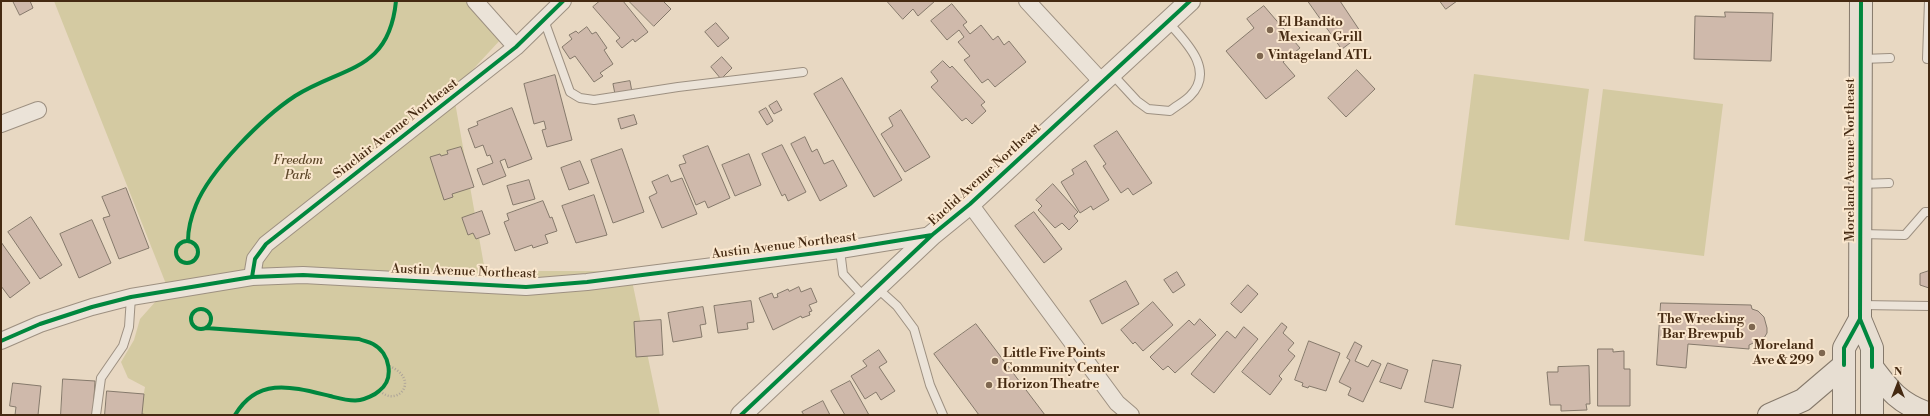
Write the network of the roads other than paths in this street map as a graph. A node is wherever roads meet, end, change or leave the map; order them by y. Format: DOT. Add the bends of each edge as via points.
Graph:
graph roads {
  1 [pos="476,1"];
  2 [pos="563,1"];
  3 [pos="1026,1"];
  4 [pos="1190,1"];
  5 [pos="1861,1"];
  6 [pos="1928,1"];
  7 [pos="544,20"];
  8 [pos="1168,22"];
  9 [pos="516,47"];
  10 [pos="1890,58"];
  11 [pos="1861,59"];
  12 [pos="1927,59"];
  13 [pos="804,72"];
  14 [pos="1107,78"];
  15 [pos="38,110"];
  16 [pos="1,124"];
  17 [pos="1889,183"];
  18 [pos="1861,184"];
  19 [pos="970,204"];
  20 [pos="1929,212"];
  21 [pos="1860,234"];
  22 [pos="932,235"];
  23 [pos="840,250"];
  24 [pos="252,277"];
  25 [pos="871,293"];
  26 [pos="131,297"];
  27 [pos="1929,306"];
  28 [pos="1860,312"];
  29 [pos="1,341"];
  30 [pos="1844,365"];
  31 [pos="1872,367"];
  32 [pos="1929,414"];
  33 [pos="96,415"];
  34 [pos="741,415"];
  35 [pos="943,415"];
  36 [pos="1131,415"];
  37 [pos="1769,415"];
  38 [pos="1844,415"];
  39 [pos="1872,415"];
  1 -- 9 [label="street"];
  2 -- 7 [label="street, Sinclair Avenue Northeast"];
  3 -- 14 [label="street"];
  4 -- 8 [label="street, Euclid Avenue Northeast"];
  5 -- 11 [label="highway, Moreland Avenue Northeast"];
  6 -- 12 [label="lane"];
  7 -- 9 [label="street, Sinclair Avenue Northeast"];
  7 -- 13 [label="lane" via="570,92 580,98 594,100"];
  8 -- 14 [label="street, Euclid Avenue Northeast"];
  8 -- 14 [label="lane" via="1193,50 1199,64 1199,80 1191,95 1170,111 1148,109"];
  9 -- 24 [label="street, Sinclair Avenue Northeast" via="266,244 255,259"];
  10 -- 11 [label="lane"];
  11 -- 18 [label="highway, Moreland Avenue Northeast"];
  14 -- 19 [label="street, Euclid Avenue Northeast"];
  15 -- 16 [label="street"];
  17 -- 18 [label="lane"];
  18 -- 21 [label="highway, Moreland Avenue Northeast"];
  19 -- 22 [label="street, Euclid Avenue Northeast"];
  19 -- 36 [label="street" via="1118,403"];
  20 -- 21 [label="lane" via="1924,212 1905,235"];
  21 -- 28 [label="highway, Moreland Avenue Northeast"];
  22 -- 23 [label="street, Austin Avenue Northeast"];
  22 -- 25 [label="street, Euclid Avenue Northeast"];
  23 -- 24 [label="street, Austin Avenue Northeast" via="587,282 526,287 304,275"];
  23 -- 25 [label="lane" via="843,274"];
  24 -- 26 [label="street, Austin Avenue Northeast"];
  25 -- 34 [label="street, Euclid Avenue Northeast"];
  25 -- 35 [label="lane" via="897,306 914,329 930,385"];
  26 -- 29 [label="street, Austin Avenue Northeast" via="40,324"];
  26 -- 33 [label="lane" via="129,327 123,346 101,378"];
  27 -- 28 [label="lane"];
  28 -- 30 [label="highway, Moreland Avenue Northeast" via="1844,348"];
  28 -- 31 [label="highway, Moreland Avenue Northeast" via="1872,348"];
  30 -- 37 [label="highway" via="1803,400"];
  30 -- 38 [label="highway, Moreland Avenue Northeast"];
  31 -- 32 [label="highway" via="1892,394"];
  31 -- 39 [label="highway, Moreland Avenue Northeast"];
}
